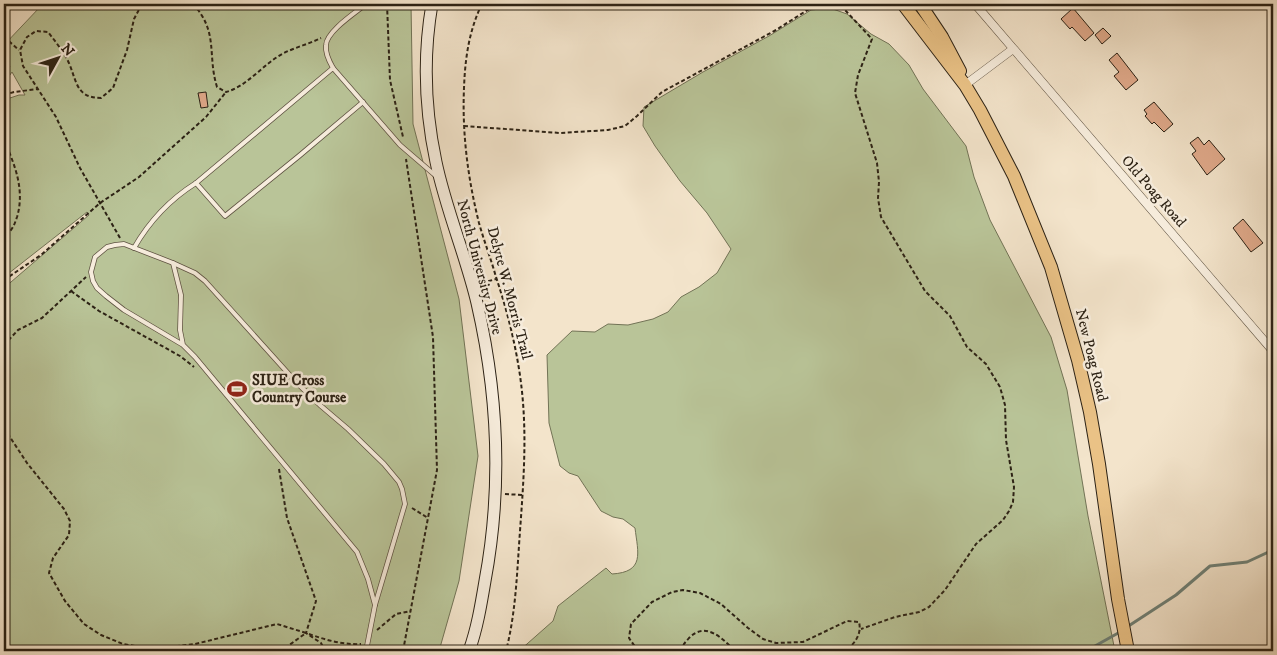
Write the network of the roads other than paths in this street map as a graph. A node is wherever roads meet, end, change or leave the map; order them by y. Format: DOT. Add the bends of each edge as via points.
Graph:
graph roads {
  1 [pos="366,4"];
  2 [pos="432,4"];
  3 [pos="440,4"];
  4 [pos="903,4"];
  5 [pos="920,4"];
  6 [pos="975,4"];
  7 [pos="429,40"];
  8 [pos="1014,49"];
  9 [pos="333,68"];
  10 [pos="965,85"];
  11 [pos="363,102"];
  12 [pos="441,181"];
  13 [pos="196,183"];
  14 [pos="134,248"];
  15 [pos="173,263"];
  16 [pos="183,345"];
  17 [pos="1273,351"];
  18 [pos="375,605"];
  19 [pos="366,651"];
  20 [pos="469,651"];
  21 [pos="1128,651"];
  1 -- 9 [label="lane" via="331,33 326,44"];
  2 -- 7 [label="main road, North University Drive"];
  3 -- 7 [label="main road, North University Drive"];
  4 -- 10 [label="main road, New Poag Road"];
  5 -- 10 [label="main road, New Poag Road" via="956,62"];
  6 -- 8 [label="street, Old Poag Road"];
  7 -- 12 [label="main road, North University Drive" via="426,89"];
  8 -- 10 [label="street"];
  8 -- 17 [label="street, Old Poag Road"];
  9 -- 11 [label="lane"];
  9 -- 13 [label="lane"];
  10 -- 21 [label="main road, New Poag Road" via="1014,176 1064,309 1090,412"];
  11 -- 12 [label="lane" via="405,149"];
  11 -- 13 [label="lane" via="225,216"];
  12 -- 20 [label="main road, North University Drive" via="484,338 495,450 489,562"];
  13 -- 14 [label="lane" via="165,206"];
  14 -- 15 [label="lane"];
  14 -- 16 [label="lane" via="124,244 107,247 100,252 95,257 91,272 93,281 106,296 132,315"];
  15 -- 16 [label="lane" via="180,295"];
  15 -- 18 [label="lane" via="205,281 296,382 348,429 399,482 405,504"];
  16 -- 18 [label="lane" via="357,552"];
  18 -- 19 [label="lane"];
}
